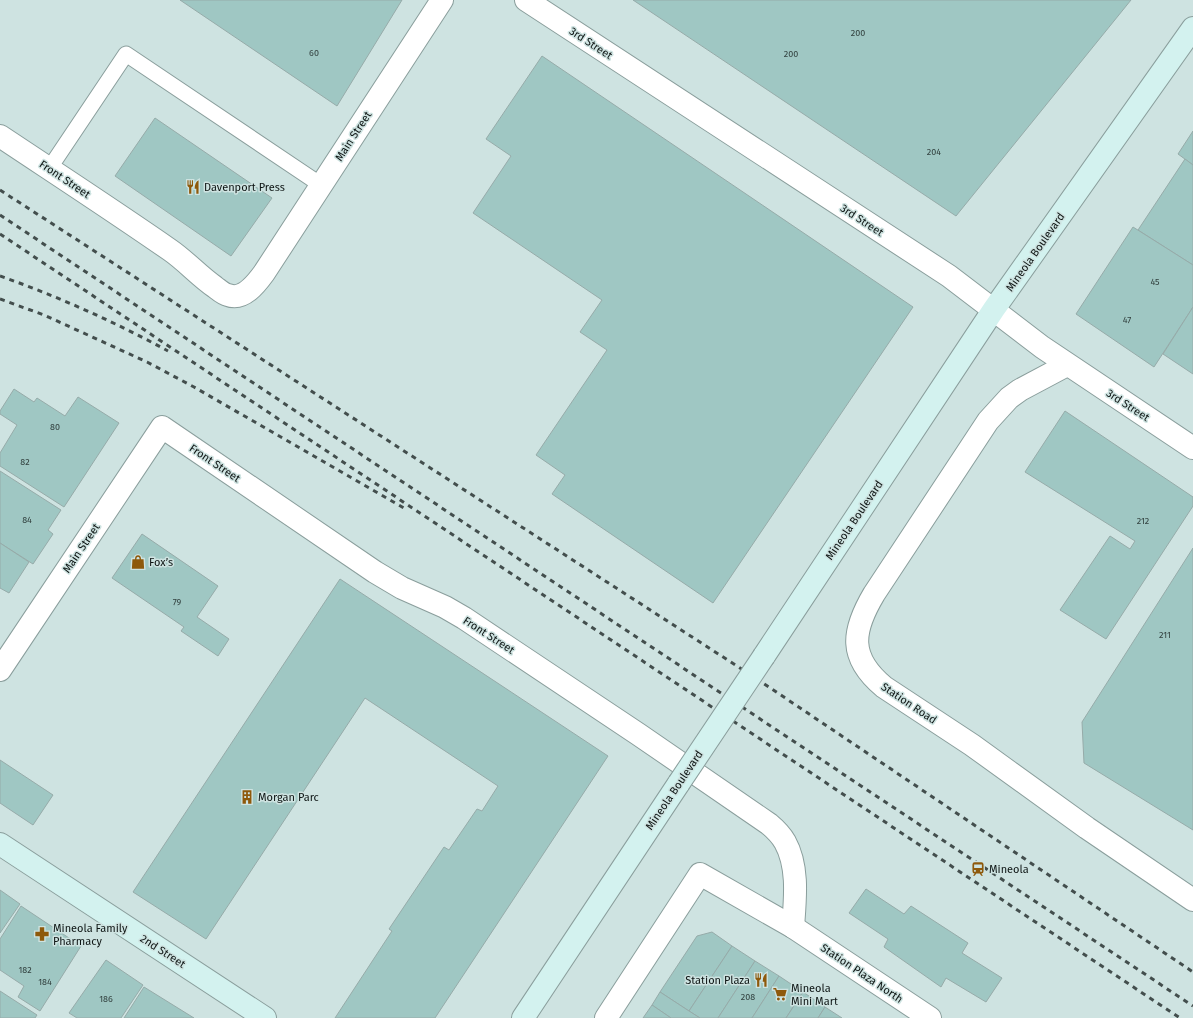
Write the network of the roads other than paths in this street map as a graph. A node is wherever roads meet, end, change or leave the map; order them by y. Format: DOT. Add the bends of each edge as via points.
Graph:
graph roads {
  1 [pos="442,0"];
  2 [pos="526,0"];
  3 [pos="1193,28"];
  4 [pos="0,136"];
  5 [pos="49,169"];
  6 [pos="321,185"];
  7 [pos="264,273"];
  8 [pos="994,309"];
  9 [pos="1067,365"];
  10 [pos="162,427"];
  11 [pos="1193,448"];
  12 [pos="0,670"];
  13 [pos="0,844"];
  14 [pos="1193,900"];
  15 [pos="793,927"];
  16 [pos="265,1018"];
  17 [pos="523,1018"];
  18 [pos="606,1018"];
  19 [pos="930,1018"];
  1 -- 6 [label="street, Main Street"];
  2 -- 8 [label="street, 3rd Street" via="949,276"];
  3 -- 8 [label="main road, Mineola Boulevard"];
  4 -- 5 [label="street, Front Street"];
  5 -- 6 [label="lane" via="126,54"];
  5 -- 7 [label="street, Front Street" via="172,252 205,280 228,295 238,296 244,293 255,285"];
  6 -- 7 [label="street, Main Street"];
  8 -- 9 [label="street, 3rd Street"];
  8 -- 17 [label="main road, Mineola Boulevard, bridge"];
  9 -- 11 [label="street, 3rd Street"];
  9 -- 14 [label="street, Station Road" via="1014,394 988,421 865,609 857,637 858,651 864,666 884,687 972,745"];
  10 -- 12 [label="street, Main Street"];
  10 -- 15 [label="street, Front Street" via="375,572 464,618 764,820 785,842 794,866"];
  13 -- 16 [label="main road, 2nd Street"];
  15 -- 18 [label="street, Station Plaza North" via="700,874"];
  15 -- 19 [label="street, Station Plaza North"];
}
